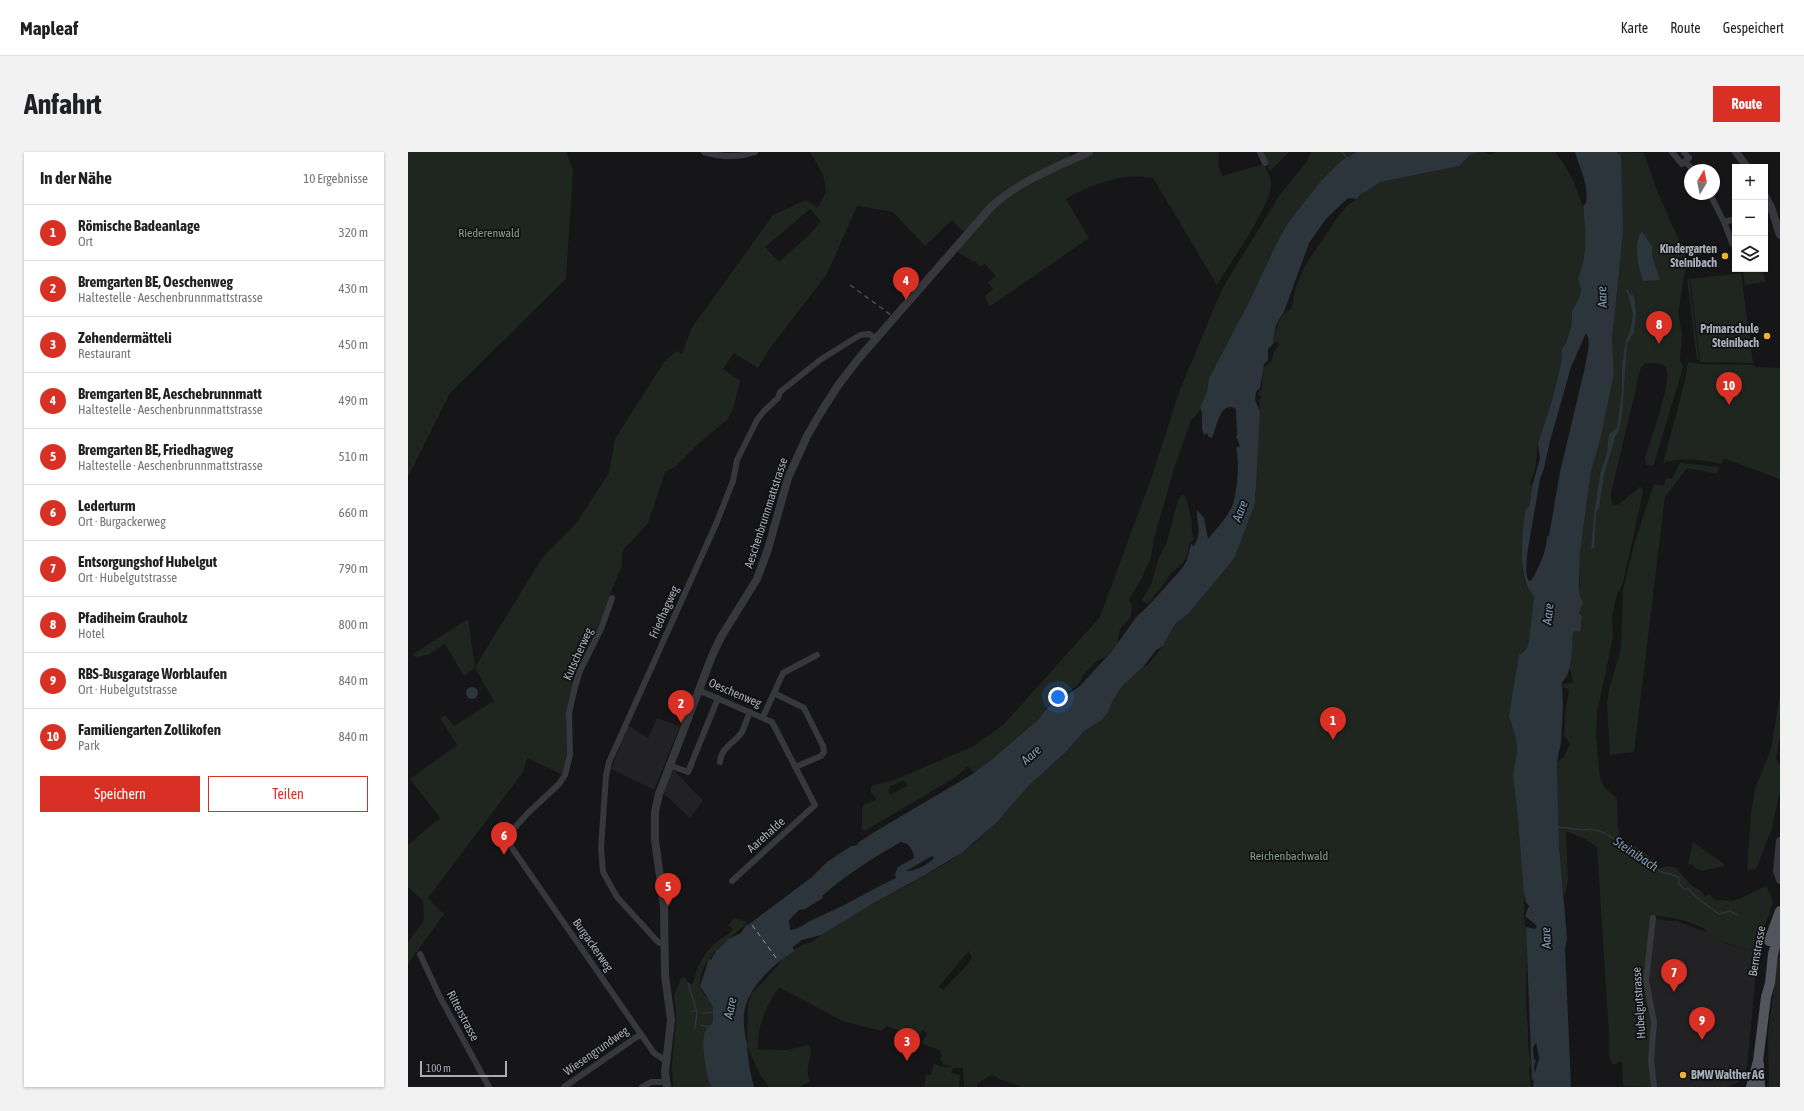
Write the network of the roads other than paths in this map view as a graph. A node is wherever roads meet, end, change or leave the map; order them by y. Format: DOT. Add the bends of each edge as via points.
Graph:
graph roads {
  1 [pos="704,152"];
  2 [pos="755,152"];
  3 [pos="1089,152"];
  4 [pos="1260,152"];
  5 [pos="1672,152"];
  6 [pos="1684,152"];
  7 [pos="1736,152"];
  8 [pos="1685,161"];
  9 [pos="1265,163"];
  10 [pos="1688,164"];
  11 [pos="1745,164"];
  12 [pos="1713,200"];
  13 [pos="1768,211"];
  14 [pos="1732,220"];
  15 [pos="1724,222"];
  16 [pos="1780,235"];
  17 [pos="1732,242"];
  18 [pos="877,339"];
  19 [pos="612,598"];
  20 [pos="817,655"];
  21 [pos="698,690"];
  22 [pos="774,693"];
  23 [pos="718,698"];
  24 [pos="750,712"];
  25 [pos="763,717"];
  26 [pos="720,762"];
  27 [pos="669,765"];
  28 [pos="796,767"];
  29 [pos="815,805"];
  30 [pos="505,838"];
  31 [pos="1780,841"];
  32 [pos="1780,880"];
  33 [pos="732,881"];
  34 [pos="1780,911"];
  35 [pos="1652,918"];
  36 [pos="1780,929"];
  37 [pos="665,944"];
  38 [pos="420,954"];
  39 [pos="1766,997"];
  40 [pos="641,1034"];
  41 [pos="1758,1060"];
  42 [pos="666,1061"];
  43 [pos="666,1085"];
  44 [pos="487,1086"];
  45 [pos="564,1087"];
  46 [pos="642,1087"];
  47 [pos="1654,1087"];
  48 [pos="1750,1087"];
  49 [pos="1759,1087"];
  1 -- 2 [label="street" via="719,156 738,156"];
  3 -- 18 [label="street, Aeschenbrunnmattstrasse" via="1049,171 996,202"];
  4 -- 9 [label="street"];
  5 -- 8 [label="street" via="1682,164"];
  6 -- 8 [label="street" via="1689,158"];
  7 -- 11 [label="street"];
  8 -- 10 [label="street"];
  12 -- 15 [label="street"];
  13 -- 16 [label="street"];
  14 -- 15 [label="street"];
  15 -- 17 [label="street"];
  18 -- 21 [label="street, Aeschenbrunnmattstrasse" via="839,384 810,430 786,484 759,576 721,637"];
  18 -- 37 [label="street, Friedhagweg" via="869,334 860,335 820,360 780,392 778,398 757,420 736,460 733,481 716,524 609,762 601,848 603,872 617,897 658,942"];
  19 -- 30 [label="street, Kutscherweg" via="575,687 569,713 570,755 565,775"];
  20 -- 22 [label="street, Oeschenweg" via="785,671"];
  21 -- 23 [label="street, Oeschenweg"];
  21 -- 27 [label="street, Aeschenbrunnmattstrasse"];
  22 -- 25 [label="street, Oeschenweg"];
  22 -- 28 [label="street, Oeschenweg" via="804,708 824,746 821,756"];
  23 -- 24 [label="street, Oeschenweg"];
  23 -- 27 [label="street" via="688,772"];
  24 -- 25 [label="street, Oeschenweg"];
  24 -- 26 [label="street" via="742,732 721,753"];
  25 -- 28 [label="street, Oeschenweg" via="774,724"];
  27 -- 37 [label="street, Aeschenbrunnmattstrasse" via="658,794 654,833 664,902"];
  28 -- 29 [label="street, Oeschenweg"];
  29 -- 33 [label="street, Aarehalde"];
  30 -- 40 [label="street, Burgackerweg"];
  31 -- 32 [label="street" via="1777,870"];
  34 -- 39 [label="main road, Bernstrasse" via="1768,945 1764,982"];
  35 -- 47 [label="street, Hubelgutstrasse" via="1646,980 1654,1022 1651,1060"];
  36 -- 39 [label="main road, Bernstrasse"];
  37 -- 42 [label="street, Aeschenbrunnmattstrasse" via="666,988 671,1020"];
  38 -- 44 [label="street, Ritterstrasse"];
  39 -- 41 [label="main road, Bernstrasse"];
  40 -- 42 [label="street, Burgackerweg" via="654,1053"];
  40 -- 45 [label="street, Wiesengrundweg"];
  41 -- 48 [label="main road, Bernstrasse"];
  41 -- 49 [label="main road, Bernstrasse"];
  42 -- 43 [label="street, Aeschenbrunnmattstrasse"];
  43 -- 46 [label="street" via="651,1082"];
  48 -- 49 [label="main road"];
}
